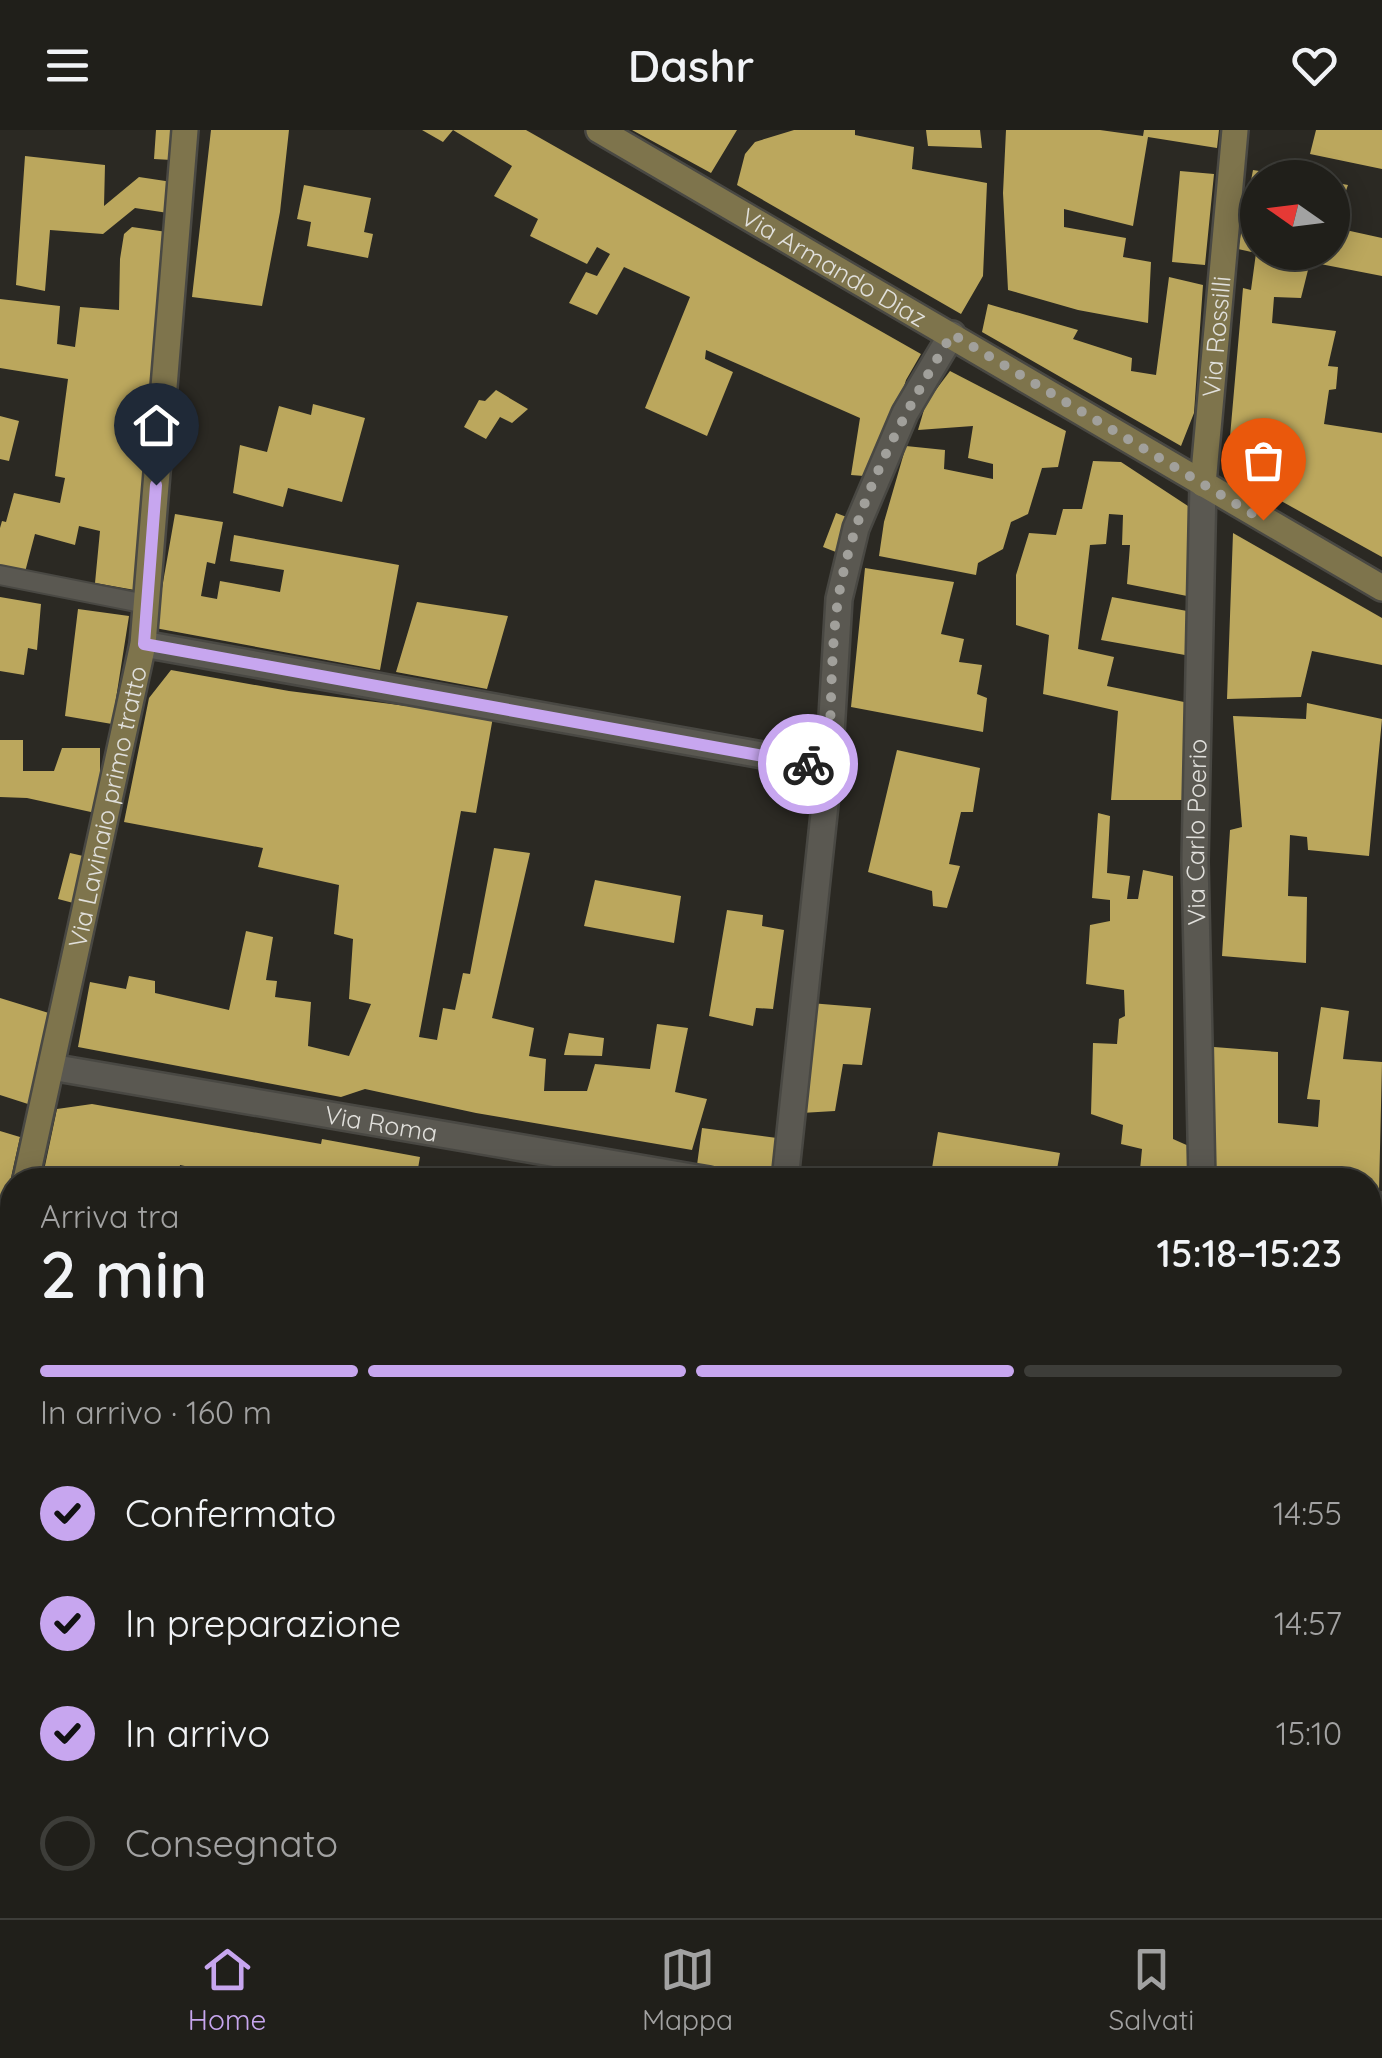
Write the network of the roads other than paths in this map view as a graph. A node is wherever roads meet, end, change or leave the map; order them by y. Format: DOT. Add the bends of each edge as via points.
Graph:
graph roads {
  1 [pos="185,130"];
  2 [pos="600,130"];
  3 [pos="1235,130"];
  4 [pos="952,334"];
  5 [pos="1203,484"];
  6 [pos="0,576"];
  7 [pos="1382,588"];
  8 [pos="146,604"];
  9 [pos="144,644"];
  10 [pos="828,767"];
  11 [pos="51,1067"];
  12 [pos="29,1168"];
  13 [pos="640,1168"];
  14 [pos="786,1168"];
  15 [pos="1202,1168"];
  1 -- 8 [label="street, Via Lavinaio primo tratto"];
  2 -- 4 [label="street, Via Armando Diaz"];
  3 -- 5 [label="street, Via Rossilli"];
  4 -- 5 [label="street, Via Armando Diaz"];
  4 -- 10 [label="street" via="905,413 856,528 838,599"];
  5 -- 7 [label="street, Via Armando Diaz"];
  5 -- 15 [label="street, Via Carlo Poerio" via="1196,860"];
  6 -- 8 [label="lane"];
  8 -- 9 [label="street, Via Lavinaio primo tratto"];
  9 -- 10 [label="street"];
  9 -- 11 [label="street, Via Lavinaio primo tratto"];
  10 -- 14 [label="street"];
  11 -- 12 [label="street, Via Lavinaio primo tratto"];
  11 -- 13 [label="street, Via Roma"];
}
